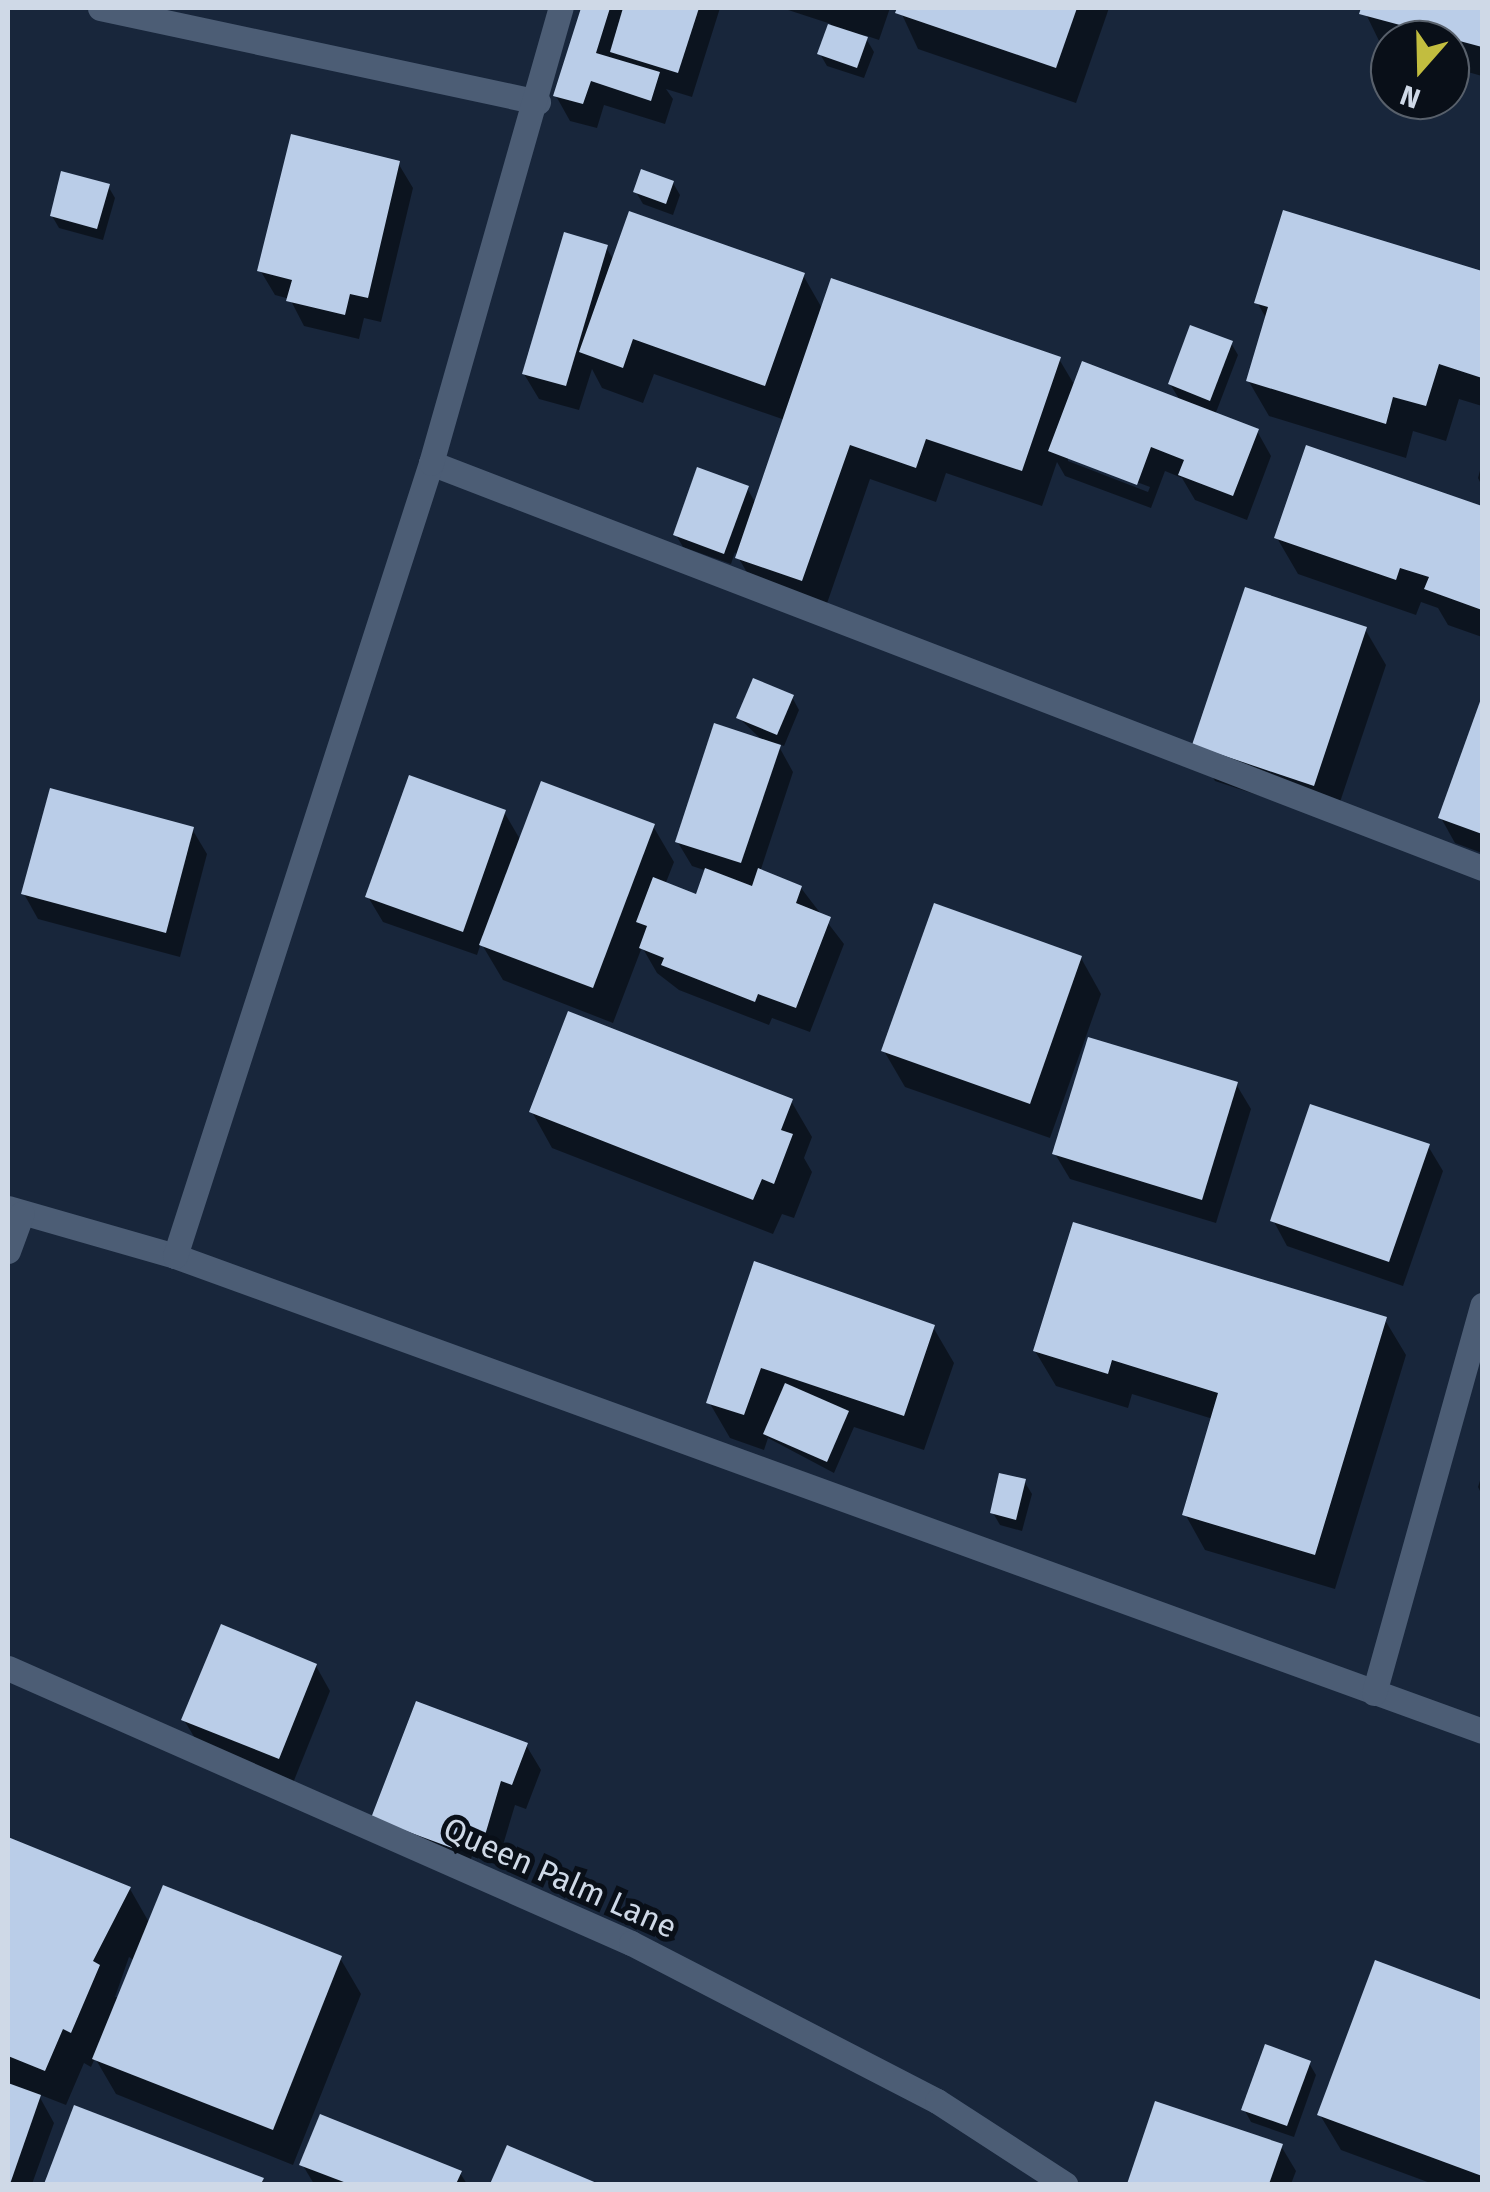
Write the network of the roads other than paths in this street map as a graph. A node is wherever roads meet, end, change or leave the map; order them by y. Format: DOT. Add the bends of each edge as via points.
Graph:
graph roads {
  1 [pos="100,8"];
  2 [pos="561,8"];
  3 [pos="538,102"];
  4 [pos="431,464"];
  5 [pos="1482,868"];
  6 [pos="15,1210"];
  7 [pos="8,1250"];
  8 [pos="174,1256"];
  9 [pos="1482,1305"];
  10 [pos="8,1668"];
  11 [pos="1374,1693"];
  12 [pos="1482,1730"];
  13 [pos="1065,2184"];
  1 -- 3 [label="street"];
  2 -- 3 [label="street"];
  3 -- 4 [label="street"];
  4 -- 5 [label="street"];
  4 -- 8 [label="street"];
  6 -- 7 [label="street"];
  6 -- 8 [label="street"];
  8 -- 11 [label="street"];
  9 -- 11 [label="street"];
  10 -- 13 [label="street, Queen Palm Lane" via="631,1943 936,2101"];
  11 -- 12 [label="street"];
}
